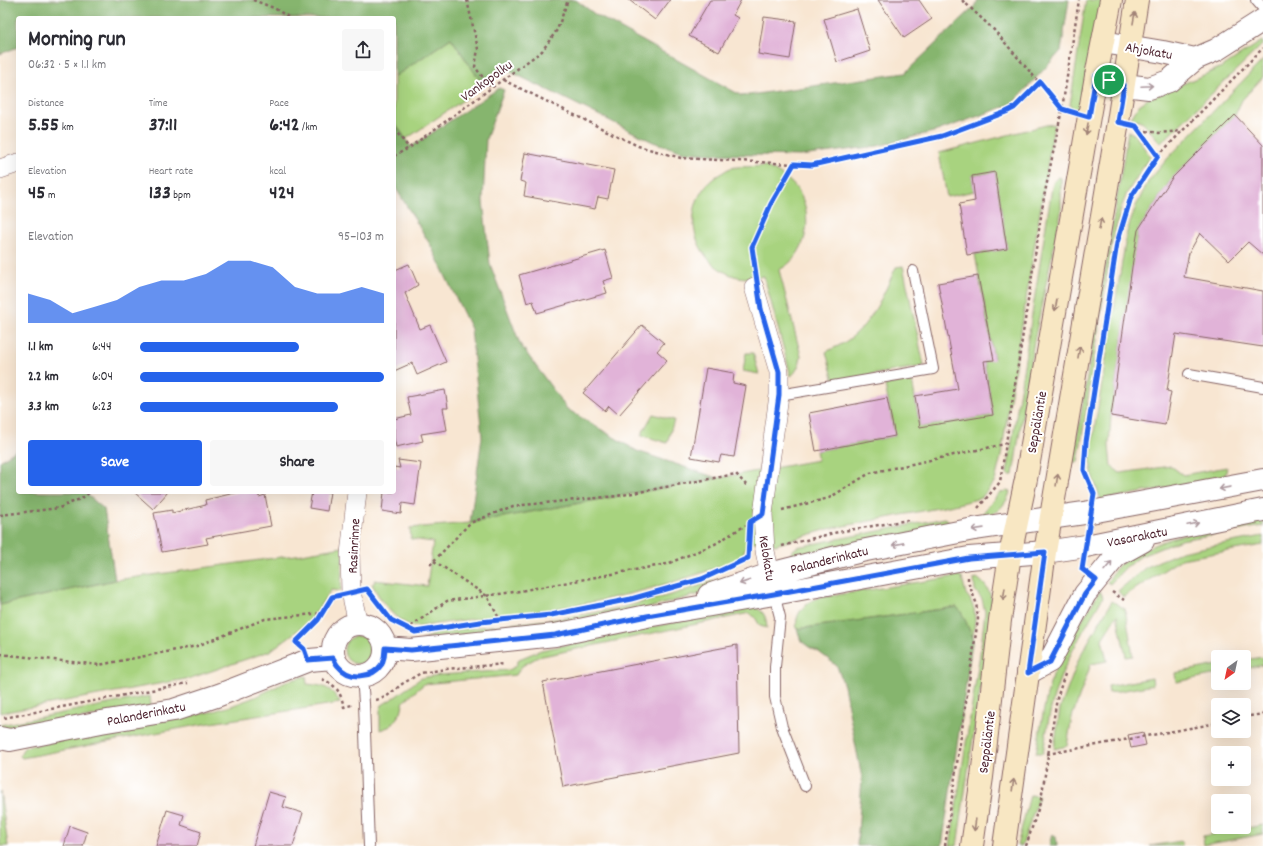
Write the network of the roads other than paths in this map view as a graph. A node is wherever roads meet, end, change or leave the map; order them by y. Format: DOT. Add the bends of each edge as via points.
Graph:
graph roads {
  1 [pos="1111,0"];
  2 [pos="1137,0"];
  3 [pos="1256,0"];
  4 [pos="1263,8"];
  5 [pos="1263,20"];
  6 [pos="1103,42"];
  7 [pos="1129,46"];
  8 [pos="1195,59"];
  9 [pos="1096,76"];
  10 [pos="1124,85"];
  11 [pos="16,165"];
  12 [pos="0,169"];
  13 [pos="913,271"];
  14 [pos="755,279"];
  15 [pos="1189,374"];
  16 [pos="1263,387"];
  17 [pos="779,395"];
  18 [pos="1263,480"];
  19 [pos="357,494"];
  20 [pos="1263,510"];
  21 [pos="1050,519"];
  22 [pos="1017,524"];
  23 [pos="1160,532"];
  24 [pos="1045,552"];
  25 [pos="1010,555"];
  26 [pos="772,584"];
  27 [pos="358,624"];
  28 [pos="385,648"];
  29 [pos="333,658"];
  30 [pos="1028,673"];
  31 [pos="362,676"];
  32 [pos="5,739"];
  33 [pos="804,786"];
  34 [pos="369,846"];
  35 [pos="972,846"];
  36 [pos="1004,846"];
  1 -- 6 [label="main road, Seppäläntie"];
  7 -- 2 [label="main road, one-way"];
  3 -- 4 [label="lane"];
  5 -- 8 [label="street, Ahjokatu" via="1216,50"];
  6 -- 7 [label="street, Ahjokatu"];
  6 -- 9 [label="main road, Seppäläntie"];
  7 -- 8 [label="street, Ahjokatu"];
  7 -- 10 [label="main road"];
  10 -- 8 [label="street, Ahjokatu, one-way" via="1149,88 1169,81"];
  9 -- 10 [label="street, Ahjokatu"];
  9 -- 22 [label="main road, Seppäläntie, one-way"];
  21 -- 10 [label="main road, one-way"];
  11 -- 12 [label="street"];
  13 -- 17 [label="lane" via="934,369"];
  14 -- 17 [label="street, Kelokatu" via="779,372"];
  15 -- 16 [label="lane"];
  17 -- 26 [label="street, Kelokatu" via="756,518"];
  18 -- 21 [label="street, one-way"];
  19 -- 27 [label="street, Rasinrinne" via="350,554 351,592"];
  23 -- 20 [label="street, Vasarakatu, one-way"];
  21 -- 22 [label="street"];
  21 -- 24 [label="main road"];
  22 -- 25 [label="main road, Seppäläntie"];
  22 -- 26 [label="street, Palanderinkatu, one-way" via="974,529 861,551"];
  23 -- 24 [label="street, Vasarakatu"];
  30 -- 23 [label="street, one-way" via="1050,662 1085,594 1116,556"];
  24 -- 25 [label="street, Vasarakatu"];
  24 -- 30 [label="main road"];
  25 -- 26 [label="street, Palanderinkatu"];
  25 -- 35 [label="main road, Seppäläntie, one-way"];
  26 -- 28 [label="street, Palanderinkatu" via="646,606 555,635 411,650"];
  26 -- 33 [label="lane" via="780,617 775,696 782,727"];
  27 -- 28 [label="street" via="376,631"];
  27 -- 29 [label="street" via="350,625 337,635 332,650"];
  28 -- 31 [label="street" via="382,664 377,670"];
  29 -- 31 [label="street" via="344,672"];
  29 -- 32 [label="street, Palanderinkatu" via="308,660 174,710"];
  36 -- 30 [label="main road, one-way"];
  31 -- 34 [label="lane"];
}
